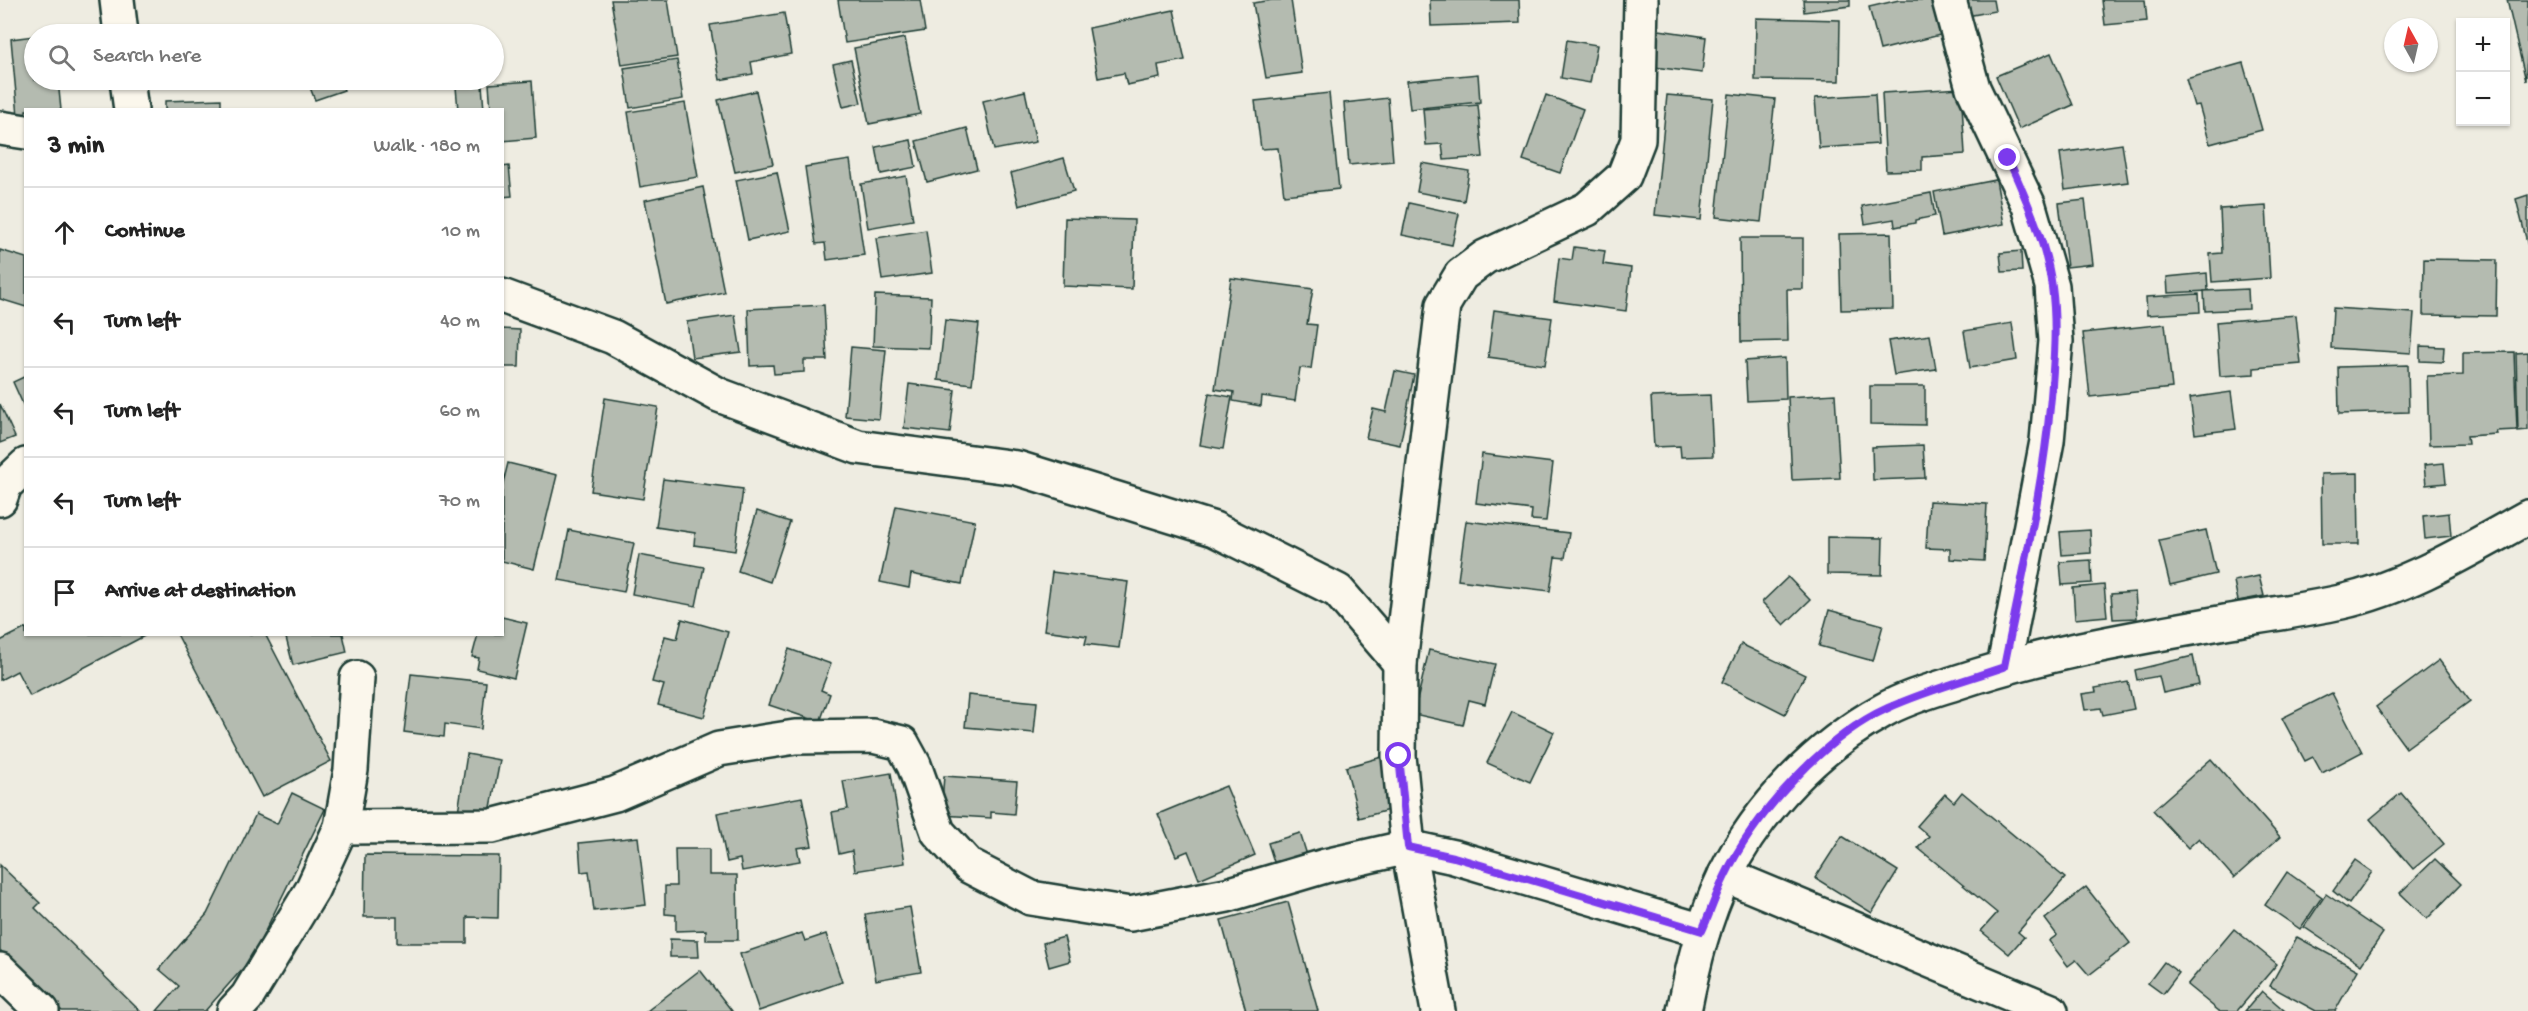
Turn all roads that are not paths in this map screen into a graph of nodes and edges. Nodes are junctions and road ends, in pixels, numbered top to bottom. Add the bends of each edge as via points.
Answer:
1 (117, 0) edge
2 (1641, 0) edge
3 (1949, 0) edge
4 (120, 24) edge
5 (128, 90) edge
6 (131, 108) edge
7 (0, 128) edge
8 (24, 132) edge
9 (504, 297) edge
10 (24, 467) edge
11 (0, 499) edge
12 (2528, 517) edge
13 (1400, 663) junction
14 (2004, 667) junction
15 (357, 678) dead end
16 (341, 826) junction
17 (1408, 847) junction
18 (1725, 875) junction
19 (1702, 931) junction
20 (0, 970) edge
21 (42, 1011) edge
22 (234, 1011) edge
23 (1438, 1011) edge
24 (1684, 1011) edge
25 (2051, 1011) edge

1 - 4 street
2 - 13 street via 1638,140 1624,176 1587,208 1485,257 1461,275 1443,305
3 - 14 street via 1972,88 2029,206 2052,286 2056,341 2047,441
5 - 6 street
7 - 8 street
9 - 13 street via 613,337 719,395 858,447 1017,468 1214,530 1338,591
10 - 11 street via 5,485
12 - 14 street via 2396,585 2342,602 2162,633
13 - 17 street via 1399,756
14 - 18 street via 1886,708 1841,736 1802,771 1755,825
15 - 16 street via 351,770
16 - 17 street via 492,826 615,794 719,748 795,737 873,736 902,743 938,832 969,866 1031,898 1130,914 1227,895 1324,866
16 - 22 street via 312,890
17 - 19 street via 1454,857
17 - 23 street
18 - 19 street
18 - 25 street
19 - 24 street
20 - 21 street

